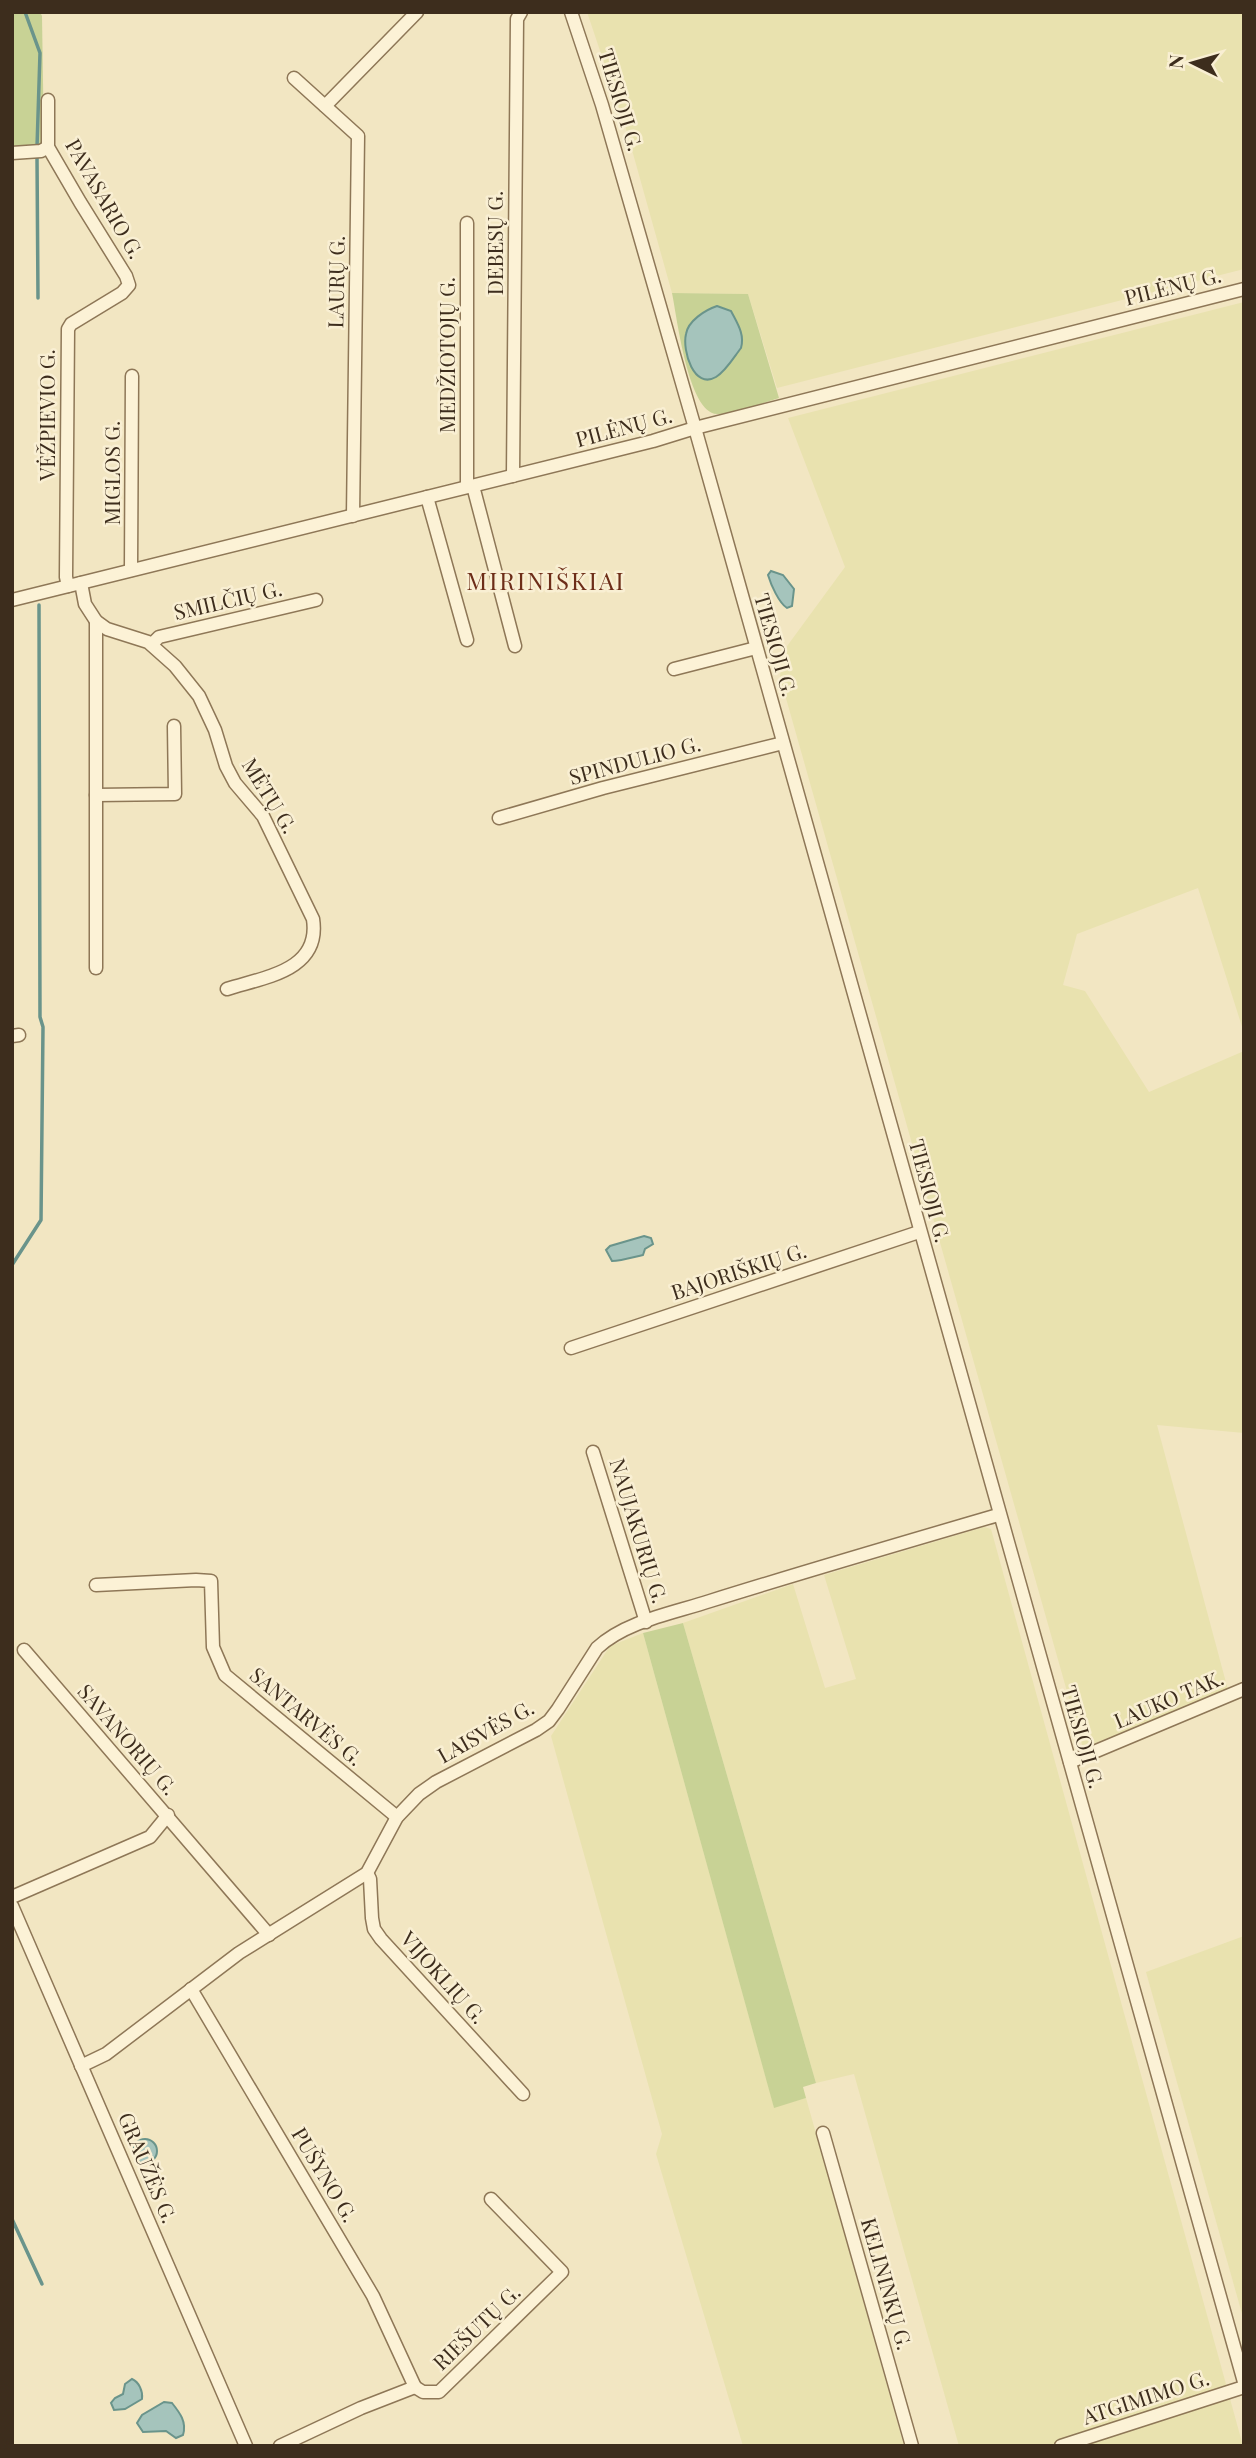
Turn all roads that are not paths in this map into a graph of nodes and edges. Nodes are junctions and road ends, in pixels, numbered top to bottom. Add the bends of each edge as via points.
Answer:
1 (417, 12) edge
2 (521, 12) edge
3 (571, 12) edge
4 (295, 78) dead end
5 (48, 100) dead end
6 (325, 106) junction
7 (48, 147) junction
8 (12, 153) edge
9 (467, 223) dead end
10 (127, 275) joint
11 (1244, 289) edge
12 (132, 376) dead end
13 (695, 428) junction
14 (513, 476) junction
15 (470, 487) junction
16 (427, 497) junction
17 (353, 516) junction
18 (131, 570) junction
19 (74, 585) junction
20 (12, 600) edge
21 (316, 600) dead end
22 (96, 621) junction
23 (467, 640) dead end
24 (152, 645) junction
25 (515, 646) dead end
26 (756, 648) junction
27 (674, 669) dead end
28 (174, 726) dead end
29 (783, 743) junction
30 (96, 795) junction
31 (499, 818) dead end
32 (96, 968) dead end
33 (227, 989) dead end
34 (919, 1232) junction
35 (571, 1348) dead end
36 (593, 1452) dead end
37 (998, 1515) junction
38 (96, 1586) dead end
39 (646, 1622) junction
40 (24, 1650) dead end
41 (1244, 1689) edge
42 (1070, 1762) junction
43 (168, 1815) junction
44 (397, 1817) junction
45 (367, 1873) junction
46 (12, 1897) edge
47 (12, 1906) edge
48 (269, 1935) junction
49 (191, 1989) junction
50 (81, 2066) junction
51 (523, 2094) dead end
52 (823, 2133) dead end
53 (491, 2199) dead end
54 (1244, 2382) edge
55 (415, 2387) junction
56 (1244, 2388) edge
57 (246, 2446) edge
58 (281, 2446) edge
59 (912, 2446) edge
60 (1061, 2446) edge

1 - 6 street
2 - 14 street, DEBESŲ G. via 517,19
3 - 13 street, TIESIOJI G.
4 - 6 street, LAURŲ G.
5 - 7 street, PAVASARIO G.
6 - 17 street, LAURŲ G. via 358,136
7 - 8 street
7 - 10 street, PAVASARIO G.
9 - 15 street, MEDŽIOTOJŲ G.
10 - 19 street, VĖŽPIEVIO G. via 129,285 122,293 68,329 66,577
11 - 13 street, PILĖNŲ G.
12 - 18 street, MIGLOS G.
13 - 14 street, PILĖNŲ G.
13 - 26 street, TIESIOJI G.
14 - 15 street, PILĖNŲ G.
15 - 16 street, PILĖNŲ G.
15 - 25 street, MEDŽIOTOJŲ G.
16 - 17 street, PILĖNŲ G.
16 - 23 street
17 - 18 street, PILĖNŲ G.
18 - 19 street, PILĖNŲ G.
19 - 20 street, PILĖNŲ G.
19 - 22 street
21 - 24 street, SMILČIŲ G. via 159,637
22 - 24 street, MĖTŲ G.
22 - 30 street
24 - 33 street, MĖTŲ G. via 199,696 226,766 263,816 313,919 313,944 301,961
26 - 27 street
26 - 29 street, TIESIOJI G.
28 - 30 street via 175,794
29 - 31 street, SPINDULIO G.
29 - 34 street, TIESIOJI G.
30 - 32 street
34 - 35 street, BAJORIŠKIŲ G.
34 - 37 street, TIESIOJI G.
36 - 39 street, NAUJAKURIŲ G.
37 - 39 street, LAISVĖS G.
37 - 42 street, TIESIOJI G.
38 - 44 street, SANTARVĖS G. via 211,1581 213,1647 225,1675
39 - 44 street, LAISVĖS G. via 619,1632 597,1648 549,1721 436,1782
40 - 43 street, SAVANORIŲ G.
41 - 42 street, LAUKO TAK.
42 - 54 street, TIESIOJI G.
43 - 46 street, SAVANORIŲ G. via 150,1837
43 - 48 street
44 - 45 street, LAISVĖS G.
45 - 48 street, LAISVĖS G.
45 - 51 street, VIJOKLIŲ G. via 374,1929 381,1940
47 - 50 street, GRAUŽĖS G.
48 - 49 street, LAISVĖS G.
49 - 50 street, LAISVĖS G. via 106,2054
49 - 55 street, PUŠYNO G. via 373,2296
50 - 57 street, GRAUŽĖS G.
52 - 59 street, KELININKŲ G.
53 - 55 street, RIEŠUTŲ G. via 562,2272 439,2392
55 - 58 street, RIEŠUTŲ G.
56 - 60 street, ATGIMIMO G.

